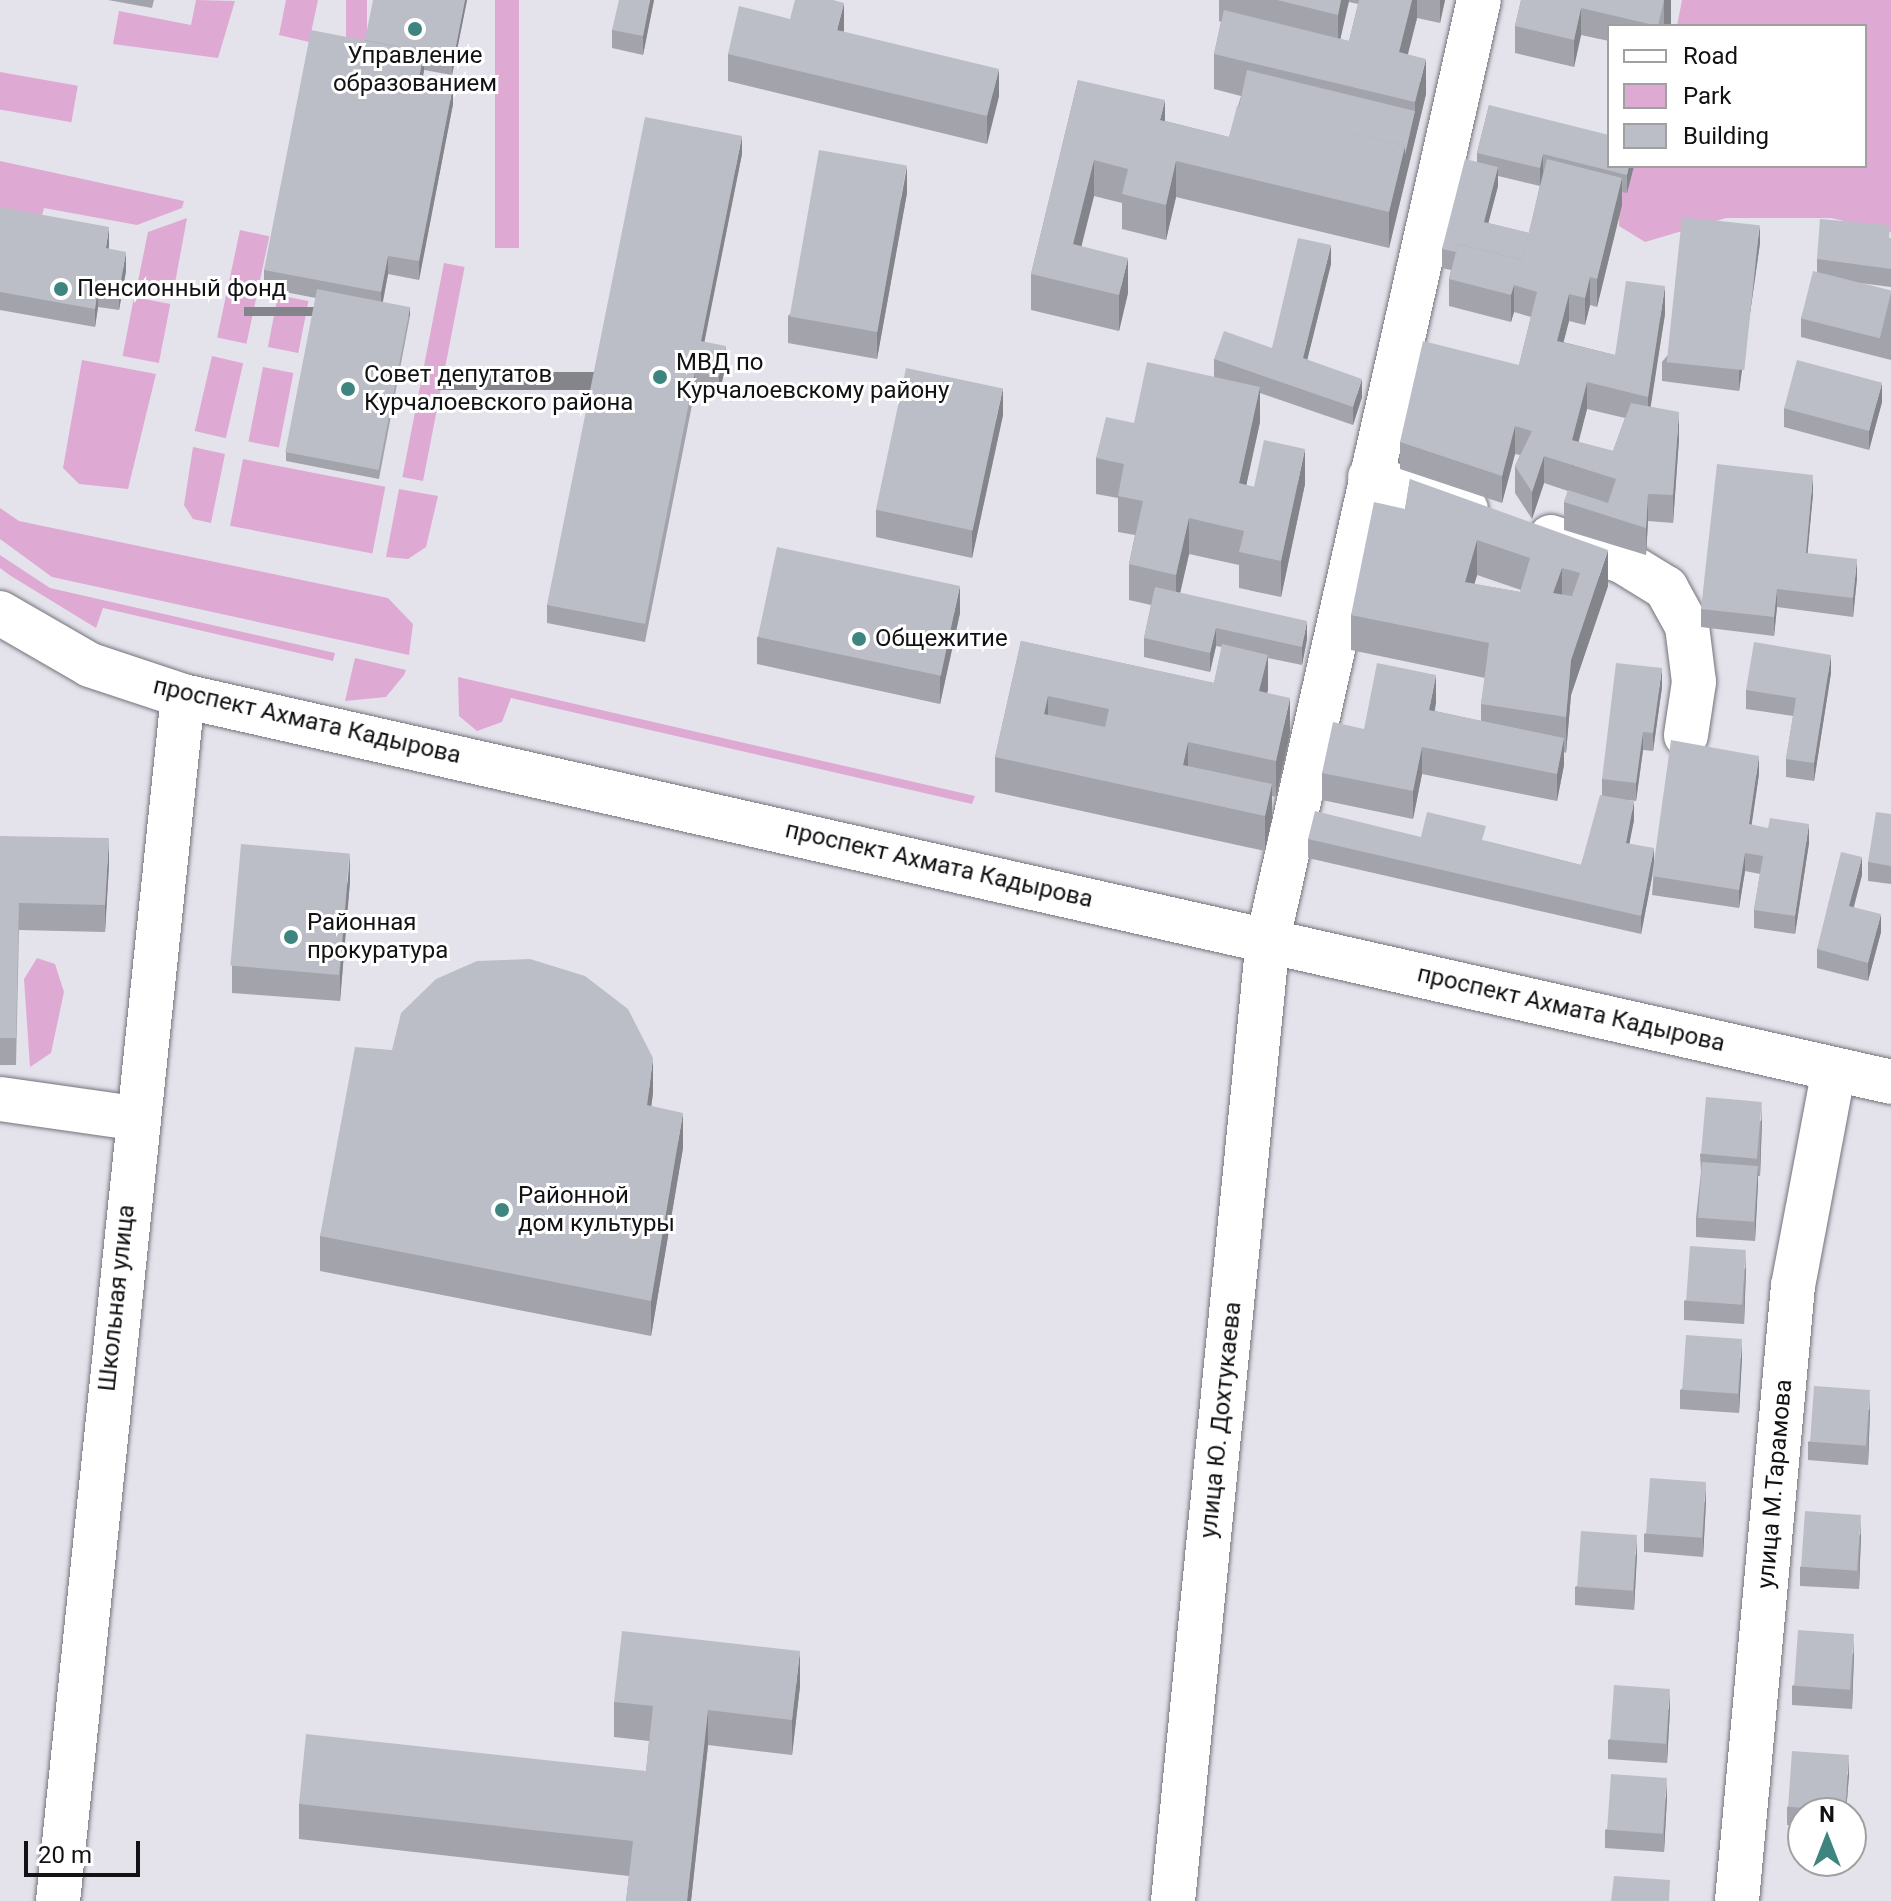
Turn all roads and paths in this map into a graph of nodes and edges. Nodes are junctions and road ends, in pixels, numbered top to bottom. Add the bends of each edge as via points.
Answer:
1 (1479, 0) edge
2 (1370, 477) junction
3 (0, 613) edge
4 (183, 696) junction
5 (1686, 735) dead end
6 (1268, 939) junction
7 (1834, 1070) junction
8 (1891, 1082) edge
9 (0, 1099) edge
10 (134, 1118) junction
11 (58, 1901) edge
12 (1173, 1901) edge
13 (1737, 1901) edge

1 - 2 street, улица Ю. Дохтукаева
2 - 5 street via 1622,561 1666,588 1687,626
2 - 6 street, улица Ю. Дохтукаева
3 - 4 street, проспект Ахмата Кадырова via 90,665
4 - 6 street, проспект Ахмата Кадырова
4 - 10 street, Школьная улица
6 - 7 street, проспект Ахмата Кадырова
6 - 12 street, улица Ю. Дохтукаева
7 - 8 street, проспект Ахмата Кадырова
7 - 13 street, улица М.Тарамова via 1793,1286
9 - 10 street
10 - 11 street, Школьная улица

